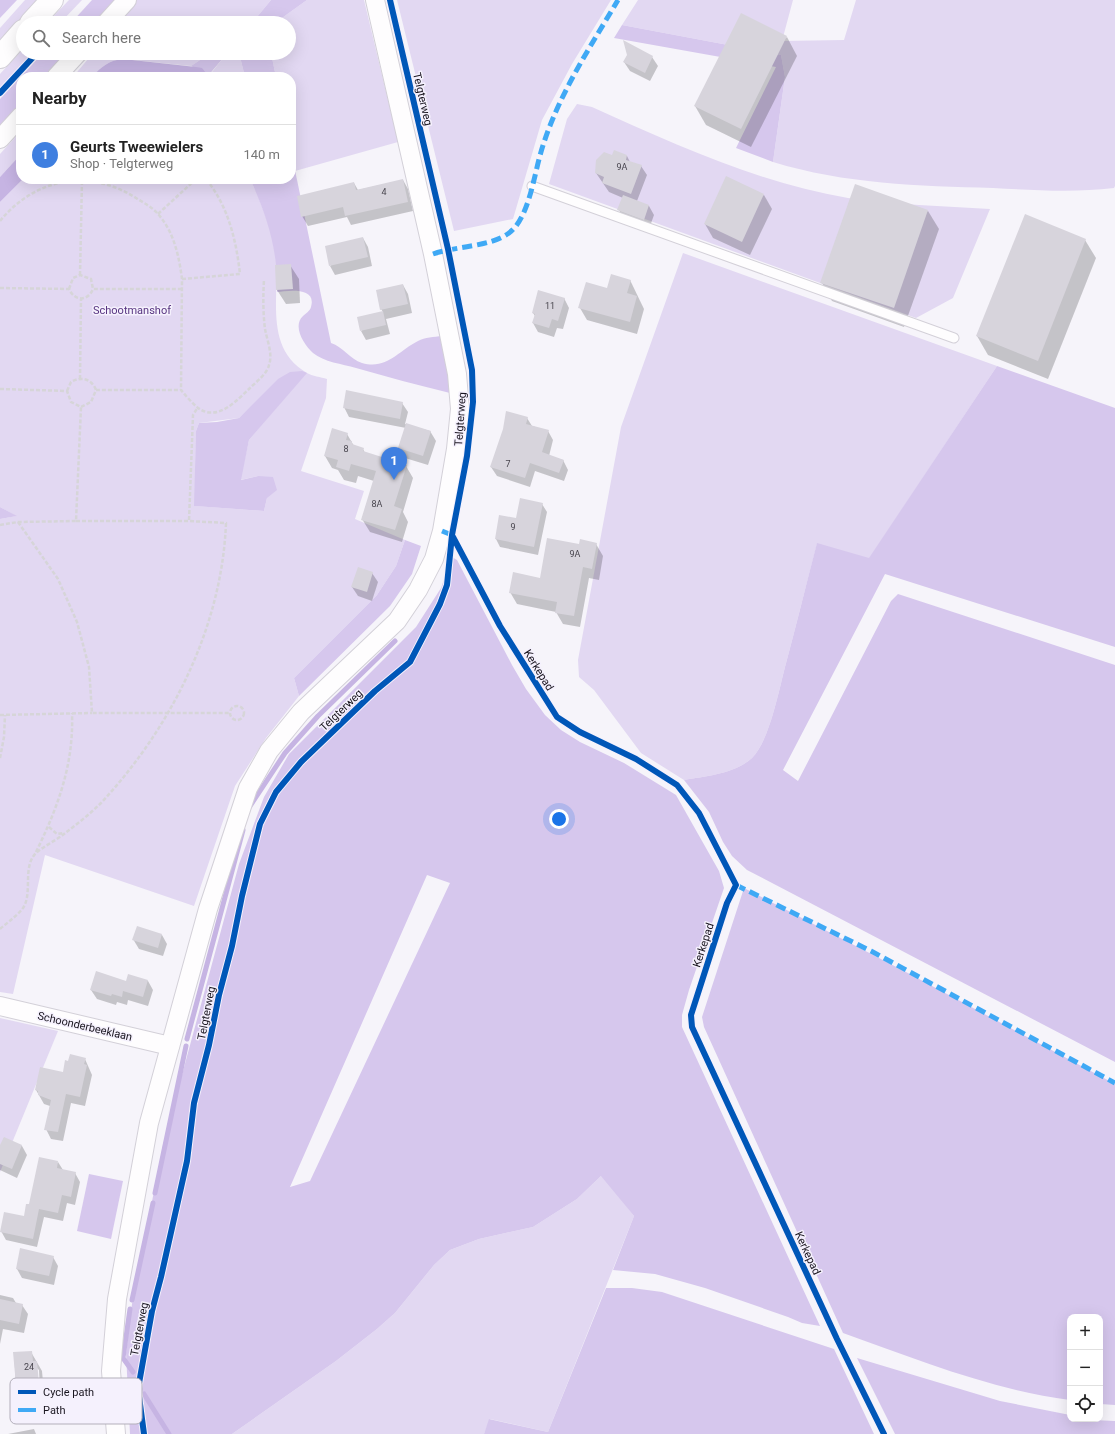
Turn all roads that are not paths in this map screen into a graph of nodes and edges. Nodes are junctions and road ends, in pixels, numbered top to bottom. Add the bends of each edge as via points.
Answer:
1 (52, 0) edge
2 (127, 0) edge
3 (375, 0) edge
4 (37, 16) edge
5 (112, 16) edge
6 (16, 40) edge
7 (0, 57) edge
8 (72, 60) edge
9 (61, 72) edge
10 (16, 121) edge
11 (0, 139) edge
12 (532, 186) dead end
13 (954, 338) dead end
14 (0, 1006) edge
15 (170, 1046) junction
16 (112, 1378) edge
17 (115, 1424) edge
18 (116, 1434) edge

1 - 4 main road
2 - 5 street
3 - 15 street, Telgterweg via 433,254 457,374 460,409 442,531 434,559 418,590 397,621 301,712 269,751 248,788 208,909
6 - 7 main road
8 - 9 street
10 - 11 street
12 - 13 lane
14 - 15 street, Schoonderbeeklaan
15 - 16 street, Telgterweg via 149,1123 117,1299
17 - 18 street, Telgterweg

